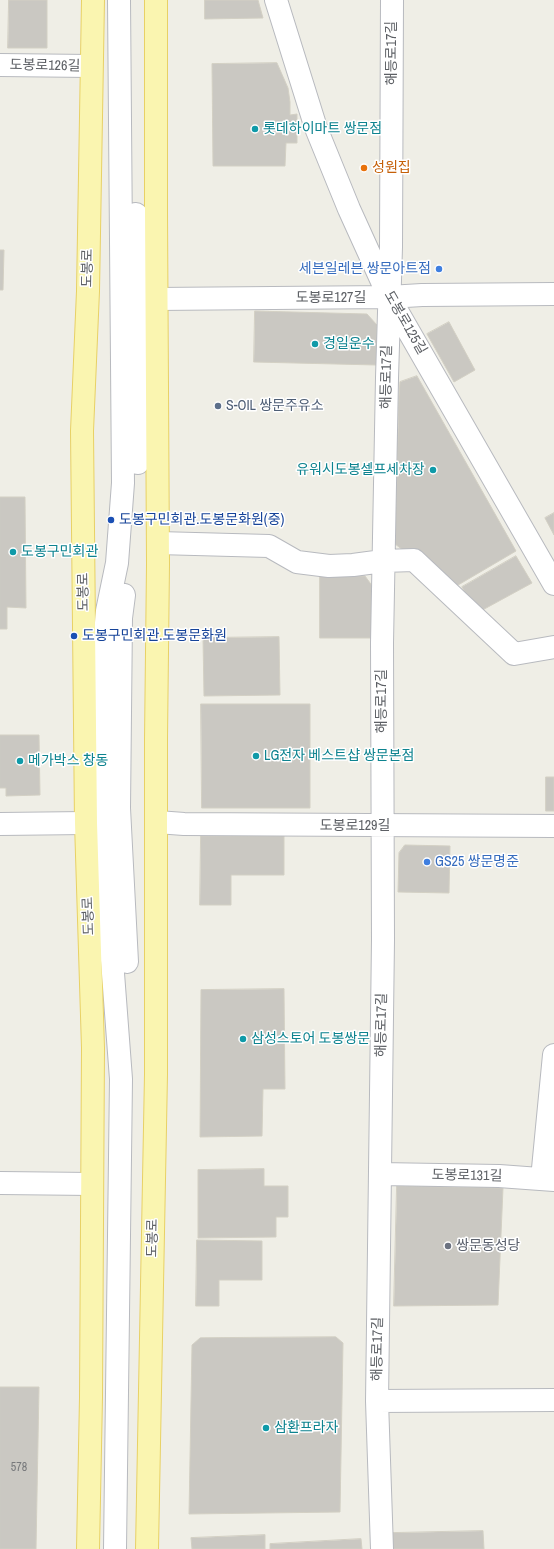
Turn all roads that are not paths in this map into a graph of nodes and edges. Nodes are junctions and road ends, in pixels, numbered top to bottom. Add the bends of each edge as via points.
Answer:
1 (93, 0) edge
2 (119, 0) edge
3 (128, 0) edge
4 (156, 0) edge
5 (276, 0) edge
6 (392, 0) edge
7 (0, 65) edge
8 (91, 66) junction
9 (554, 294) edge
10 (389, 297) junction
11 (156, 299) junction
12 (158, 543) junction
13 (383, 561) junction
14 (554, 584) edge
15 (554, 647) edge
16 (157, 822) junction
17 (86, 823) junction
18 (0, 824) edge
19 (383, 826) junction
20 (554, 826) edge
21 (554, 1055) edge
22 (380, 1174) junction
23 (548, 1180) edge
24 (0, 1183) edge
25 (92, 1184) junction
26 (554, 1400) edge
27 (377, 1401) junction
28 (88, 1549) edge
29 (115, 1549) edge
30 (126, 1549) edge
31 (146, 1549) edge
32 (382, 1549) edge

1 - 8 main road, 도봉로
2 - 29 street via 123,484 116,563 107,611 103,659 102,813 121,1079
3 - 30 street via 129,92 139,269 139,333 136,501 121,618 119,800 130,1004 132,1100
4 - 11 main road, 도봉로
5 - 10 street, 도봉로125길 via 316,128
6 - 10 street, 해등로17길
7 - 8 street, 도봉로126길
8 - 17 main road, 도봉로 via 88,291 82,431
9 - 10 street, 도봉로127길
10 - 11 street, 도봉로127길
10 - 13 street, 해등로17길
10 - 14 street, 도봉로125길
11 - 12 main road, 도봉로
12 - 13 street via 269,546 297,562 329,566
12 - 16 main road, 도봉로
13 - 15 street via 414,560 514,654
13 - 19 street, 해등로17길
16 - 19 street, 도봉로129길
16 - 31 main road, 도봉로 via 156,1082
17 - 18 street
17 - 25 main road, 도봉로 via 93,1048
19 - 20 street, 도봉로129길
19 - 22 street, 해등로17길
21 - 23 street
22 - 23 street, 도봉로131길 via 499,1176
22 - 27 street, 해등로17길
24 - 25 street
25 - 28 main road, 도봉로 via 92,1397
26 - 27 street, 해등로17길
27 - 32 street, 해등로17길

